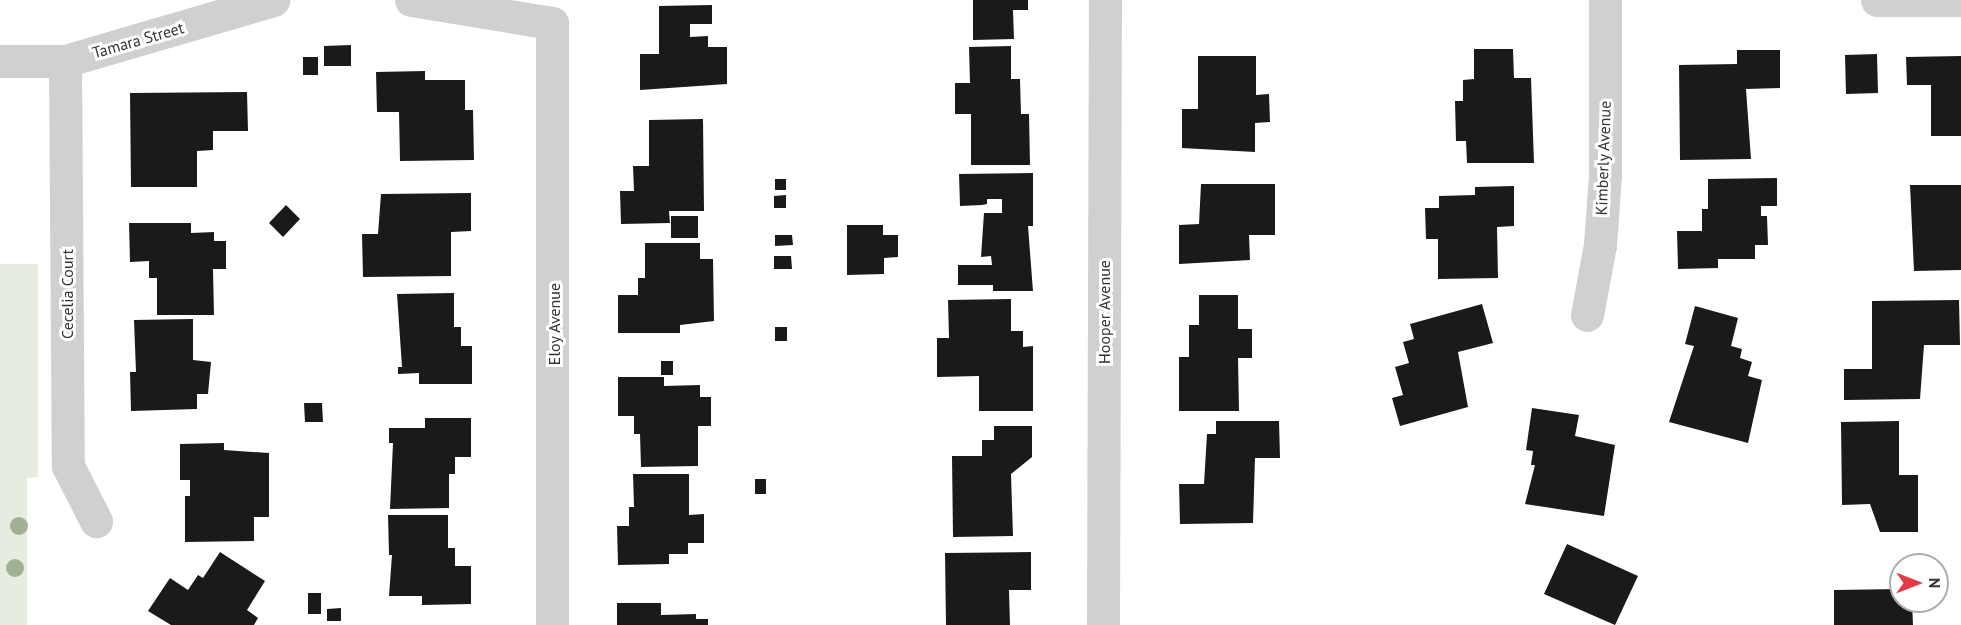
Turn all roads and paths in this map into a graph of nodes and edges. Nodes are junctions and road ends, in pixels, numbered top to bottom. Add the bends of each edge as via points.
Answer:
1 (273, 0) edge
2 (411, 0) edge
3 (1105, 0) edge
4 (1605, 0) edge
5 (1877, 0) edge
6 (1961, 0) edge
7 (0, 61) edge
8 (65, 61) junction
9 (1587, 315) dead end
10 (96, 521) dead end
11 (552, 625) edge
12 (1103, 625) edge

1 - 8 street, Tamara Street
2 - 11 street, Eloy Avenue via 552,23
3 - 12 street, Hooper Avenue
4 - 9 street, Kimberly Avenue via 1605,176 1600,245
5 - 6 street
7 - 8 street, Tamara Street
8 - 10 street, Cecelia Court via 68,466

